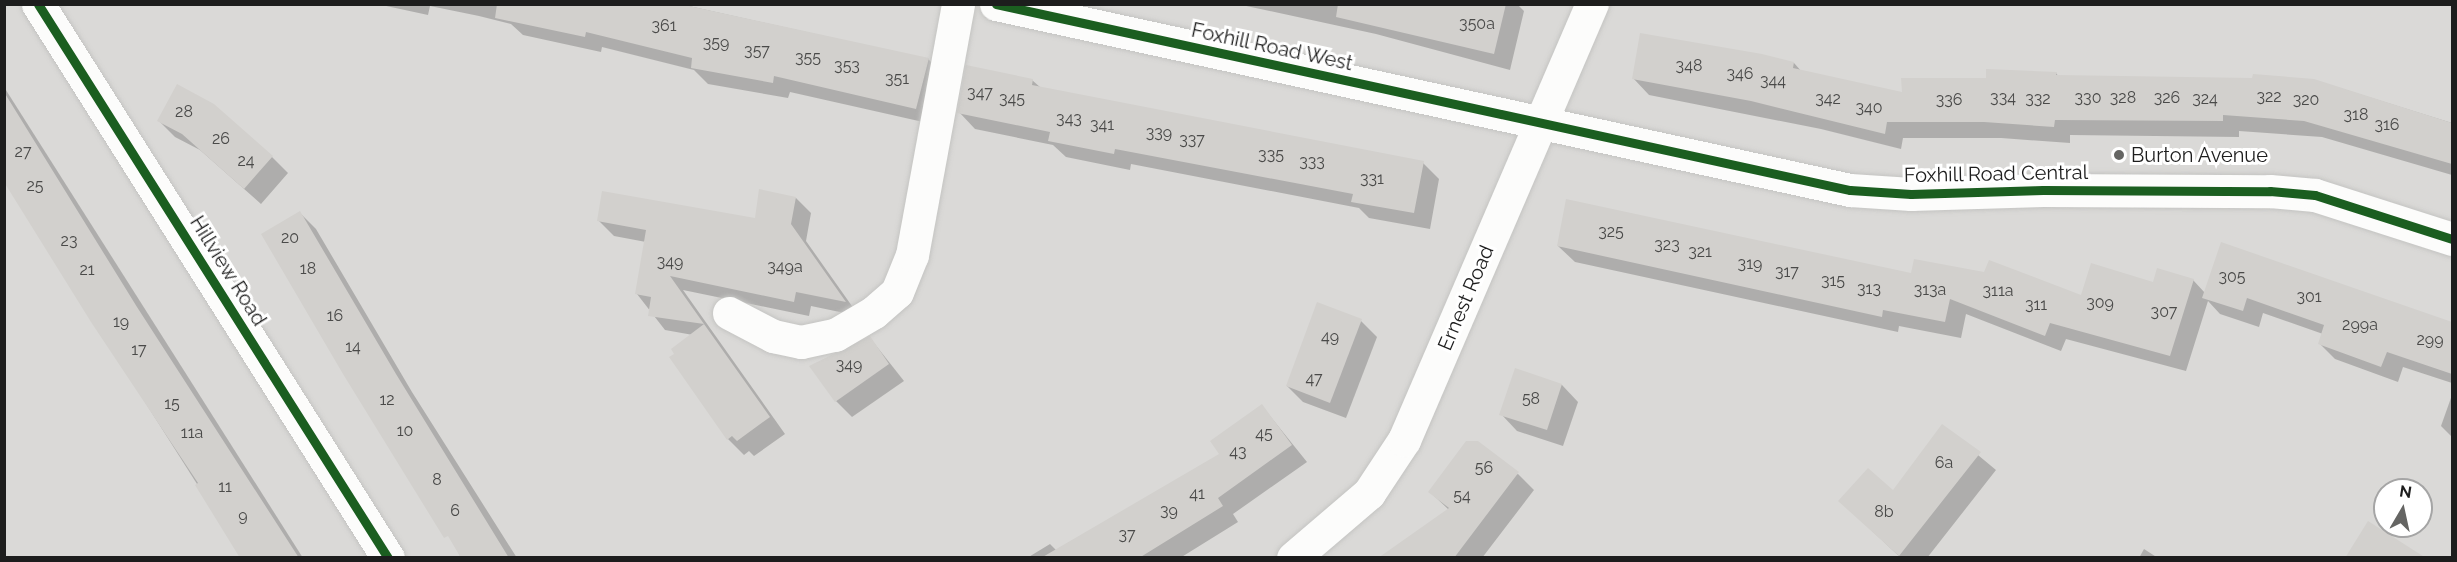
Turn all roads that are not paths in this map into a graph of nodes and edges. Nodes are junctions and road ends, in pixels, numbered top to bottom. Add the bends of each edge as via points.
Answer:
1 (38, 4) edge
2 (958, 4) edge
3 (996, 4) edge
4 (1592, 4) edge
5 (1540, 124) junction
6 (2452, 239) edge
7 (729, 313) dead end
8 (388, 558) edge
9 (1293, 558) edge

1 - 8 street, Hillview Road
2 - 7 street via 912,255 897,292 835,335 801,342 773,336
3 - 5 street, Foxhill Road West
4 - 5 street, Ernest Road
5 - 6 street, Foxhill Road Central via 1850,190 1911,194 2043,190 2281,192 2315,195
5 - 9 street, Ernest Road via 1404,440 1369,493

